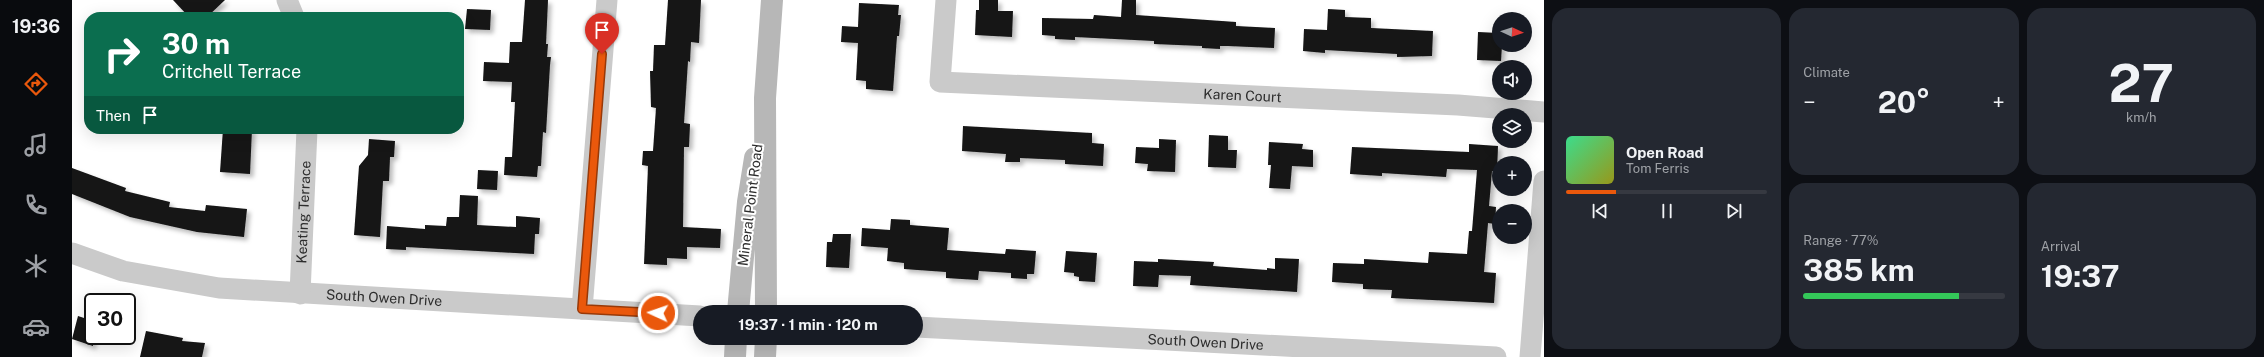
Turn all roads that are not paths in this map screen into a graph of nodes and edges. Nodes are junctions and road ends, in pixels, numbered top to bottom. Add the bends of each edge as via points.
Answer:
1 (287, 0) edge
2 (607, 0) edge
3 (772, 0) edge
4 (946, 0) edge
5 (292, 12) edge
6 (765, 98) junction
7 (1544, 112) edge
8 (307, 134) edge
9 (1544, 181) edge
10 (72, 253) edge
11 (300, 294) junction
12 (739, 305) edge
13 (766, 305) edge
14 (582, 309) junction
15 (693, 316) edge
16 (923, 327) edge
17 (736, 345) edge
18 (766, 345) edge
19 (735, 357) edge
20 (765, 357) edge
21 (1496, 357) edge
22 (1530, 357) edge

1 - 5 street
2 - 14 street
3 - 6 main road, Mineral Point Road
4 - 7 street, Karen Court via 940,82 1450,105
6 - 12 main road, Mineral Point Road via 748,202
6 - 13 main road, Mineral Point Road
8 - 11 street, Keating Terrace
9 - 22 street
10 - 11 street, South Owen Drive via 124,271 219,288
11 - 14 street, South Owen Drive
14 - 15 street, South Owen Drive
16 - 21 street, South Owen Drive
17 - 19 main road
18 - 20 main road

